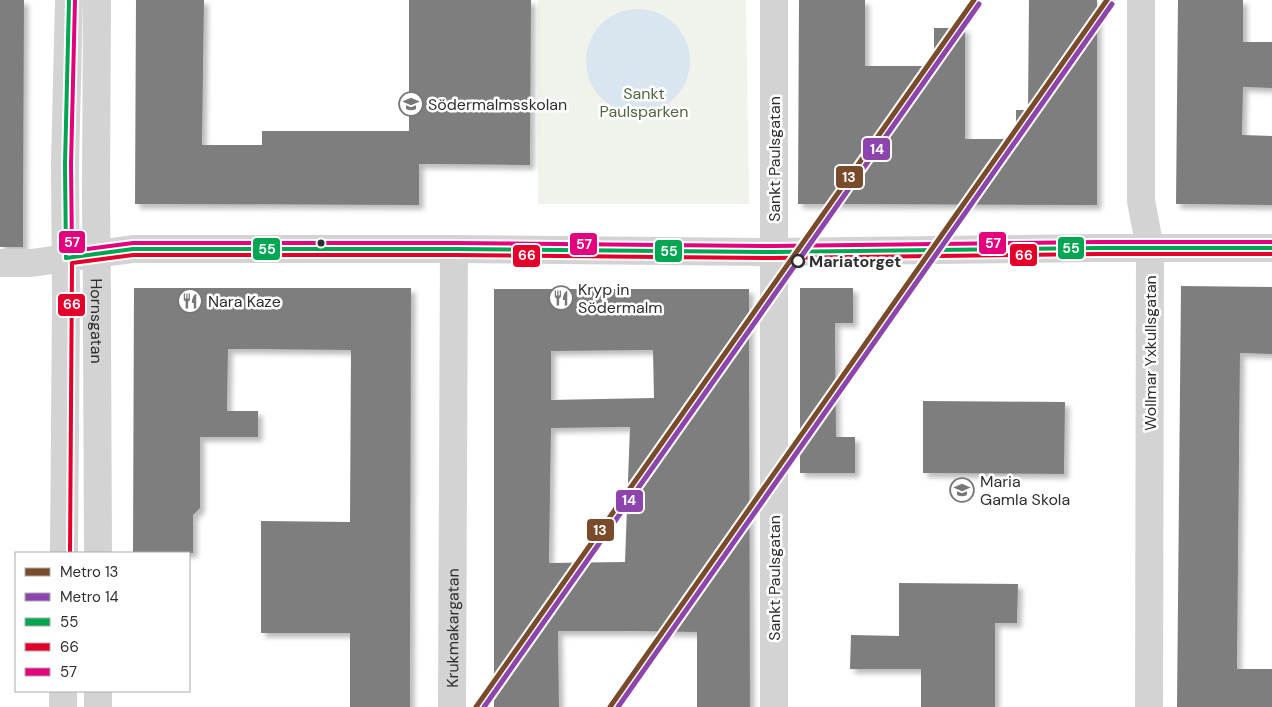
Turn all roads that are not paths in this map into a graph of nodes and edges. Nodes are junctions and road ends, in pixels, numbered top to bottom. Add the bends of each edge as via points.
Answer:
1 (69, 0) edge
2 (97, 0) edge
3 (774, 0) edge
4 (1141, 0) edge
5 (1150, 248) junction
6 (1272, 248) edge
7 (454, 250) junction
8 (773, 252) junction
9 (96, 254) junction
10 (66, 258) junction
11 (0, 263) edge
12 (64, 552) edge
13 (98, 552) edge
14 (63, 692) edge
15 (98, 692) edge
16 (62, 707) edge
17 (98, 707) edge
18 (452, 707) edge
19 (774, 707) edge
20 (1149, 707) edge

1 - 10 street, Hornsgatan
2 - 9 street, Hornsgatan
3 - 8 street, Sankt Paulsgatan
4 - 5 street, Wollmar Yxkullsgatan via 1141,201
5 - 6 street
5 - 8 street
5 - 20 street, Wollmar Yxkullsgatan
7 - 8 street
7 - 9 street via 133,249
7 - 18 street, Krukmakargatan
8 - 19 street, Sankt Paulsgatan
9 - 10 street
9 - 13 street, Hornsgatan
10 - 11 street
10 - 12 street, Hornsgatan
14 - 16 street
15 - 17 street

